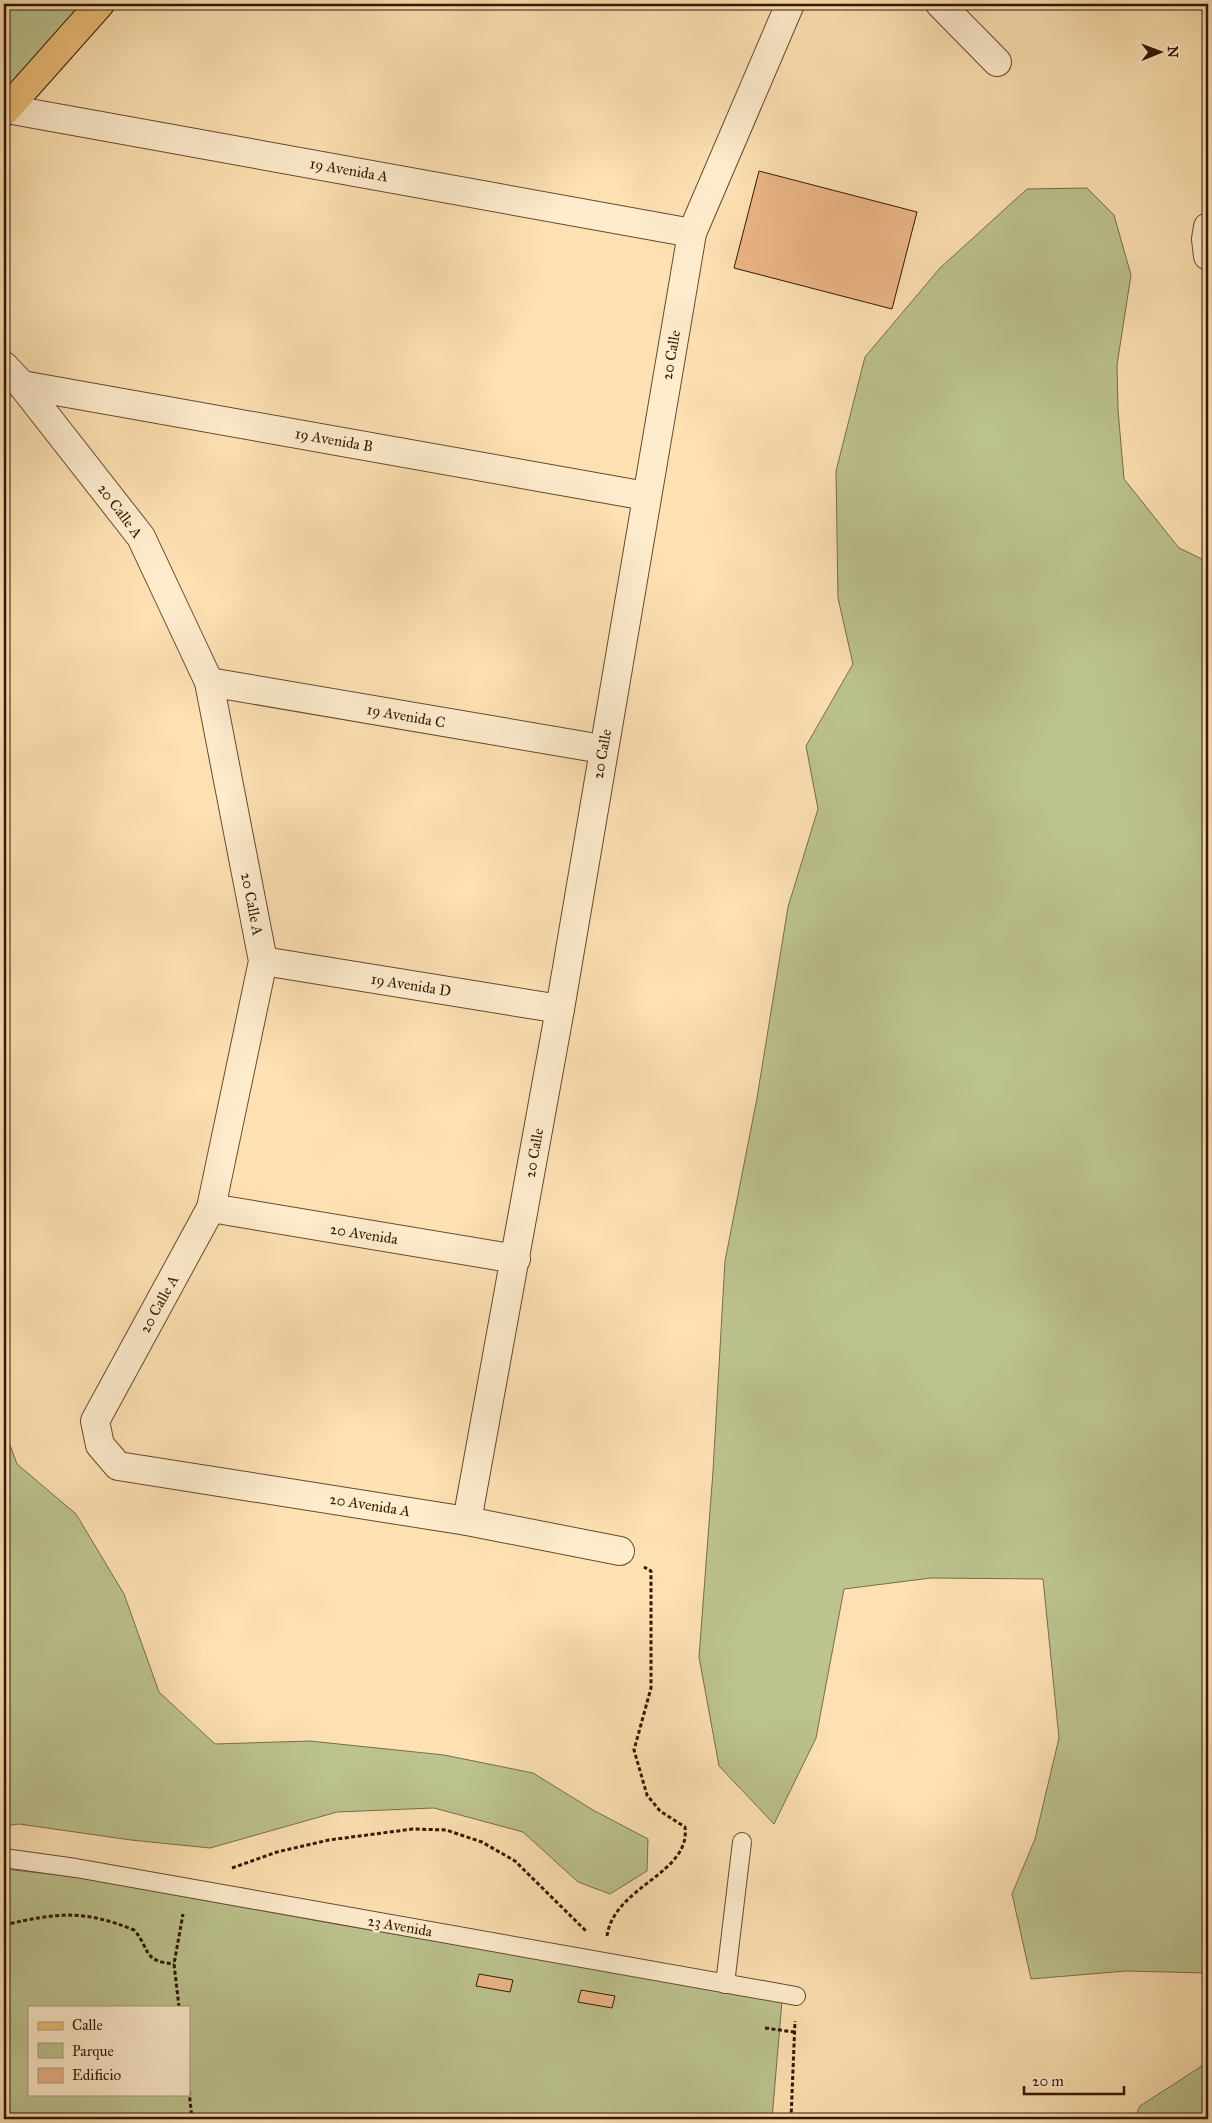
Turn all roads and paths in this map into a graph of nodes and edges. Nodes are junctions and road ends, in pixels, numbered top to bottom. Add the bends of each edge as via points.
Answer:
1 (100, 4) edge
2 (790, 4) edge
3 (940, 4) edge
4 (997, 62) dead end
5 (5, 110) edge
6 (1208, 226) edge
7 (692, 233) junction
8 (1208, 256) edge
9 (13, 375) edge
10 (646, 496) junction
11 (209, 682) junction
12 (602, 749) junction
13 (263, 961) junction
14 (560, 1009) junction
15 (211, 1208) junction
16 (516, 1259) junction
17 (118, 1466) joint
18 (468, 1521) junction
19 (620, 1551) joint
20 (742, 1842) dead end
21 (4, 1858) edge
22 (224, 1870) dead end
23 (188, 1888) junction
24 (4, 1925) edge
25 (592, 1936) dead end
26 (607, 1939) dead end
27 (174, 1964) junction
28 (724, 1984) junction
29 (796, 1996) joint
30 (179, 2006) edge
31 (765, 2028) dead end
32 (794, 2032) junction
33 (190, 2096) edge
34 (192, 2119) edge
35 (790, 2119) edge

1 - 5 main road
2 - 7 street, 20 Calle
3 - 4 street
5 - 7 street, 19 Avenida A
6 - 8 street
7 - 10 street, 20 Calle
9 - 10 street, 19 Avenida B
9 - 11 street, 20 Calle A via 141,537
10 - 12 street, 20 Calle
11 - 12 street, 19 Avenida C
11 - 13 street, 20 Calle A
12 - 14 street, 20 Calle
13 - 14 street, 19 Avenida D
13 - 15 street, 20 Calle A
14 - 16 street, 20 Calle
15 - 16 street, 20 Avenida
15 - 17 street, 20 Calle A via 95,1421 100,1445
16 - 18 street, 20 Calle
17 - 18 street, 20 Avenida A
18 - 19 street, 20 Avenida A
19 - 26 path via 650,1571 651,1688 634,1750 647,1795 660,1811 685,1827 686,1836 673,1862 629,1896 616,1912 609,1925
20 - 28 lane
21 - 23 lane, 23 Avenida
22 - 25 path via 277,1852 329,1840 413,1829 446,1830 482,1842 515,1861
23 - 27 path
23 - 28 lane, 23 Avenida
24 - 27 path via 46,1916 82,1915 134,1930 140,1936 146,1953 153,1959
27 - 30 path
28 - 29 lane, 23 Avenida
29 - 32 path
31 - 32 path
32 - 35 path
33 - 34 path

